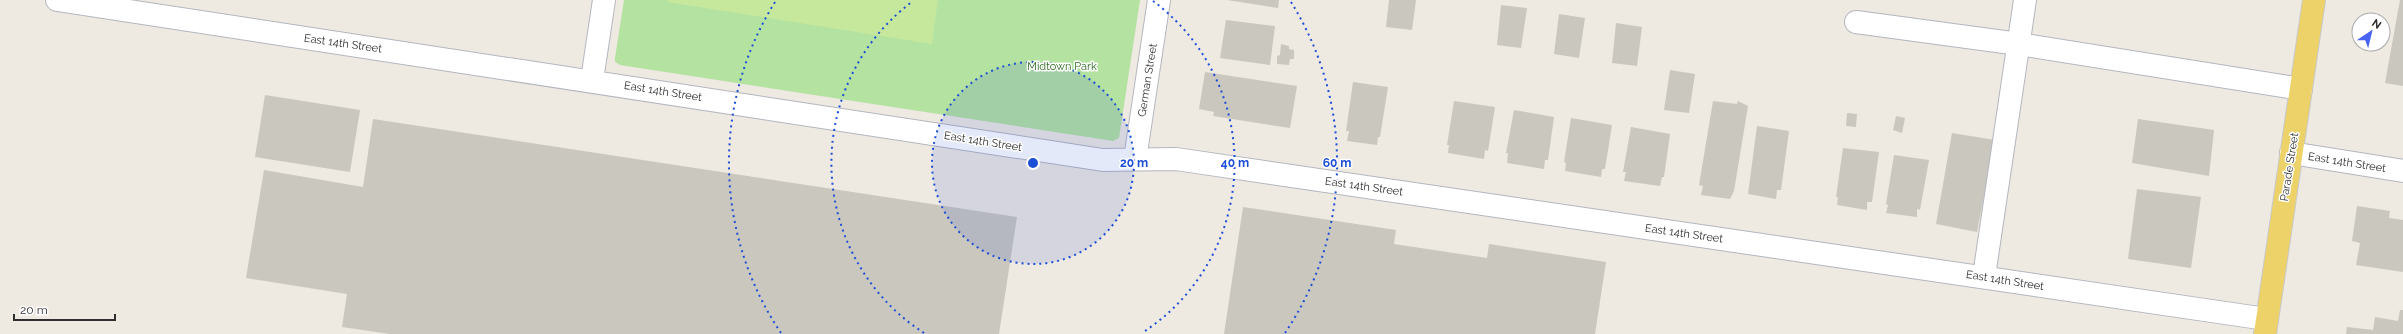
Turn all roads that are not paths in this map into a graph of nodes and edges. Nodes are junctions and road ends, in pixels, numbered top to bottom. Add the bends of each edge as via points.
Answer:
1 (57, 0) edge
2 (604, 0) edge
3 (1159, 0) edge
4 (2025, 0) edge
5 (2314, 0) edge
6 (1856, 22) dead end
7 (2019, 44) junction
8 (592, 80) junction
9 (2301, 89) junction
10 (2291, 154) junction
11 (1135, 159) junction
12 (2403, 171) edge
13 (1984, 276) junction
14 (2266, 327) edge

1 - 8 street, East 14th Street
2 - 8 street
3 - 11 street, German Street
4 - 7 street
5 - 9 main road, Parade Street
6 - 7 street
7 - 9 street
7 - 13 street
8 - 11 street, East 14th Street via 1103,160
9 - 10 main road, Parade Street
10 - 12 street, East 14th Street
10 - 14 main road, Parade Street
11 - 13 street, East 14th Street via 1176,159
13 - 14 street, East 14th Street

